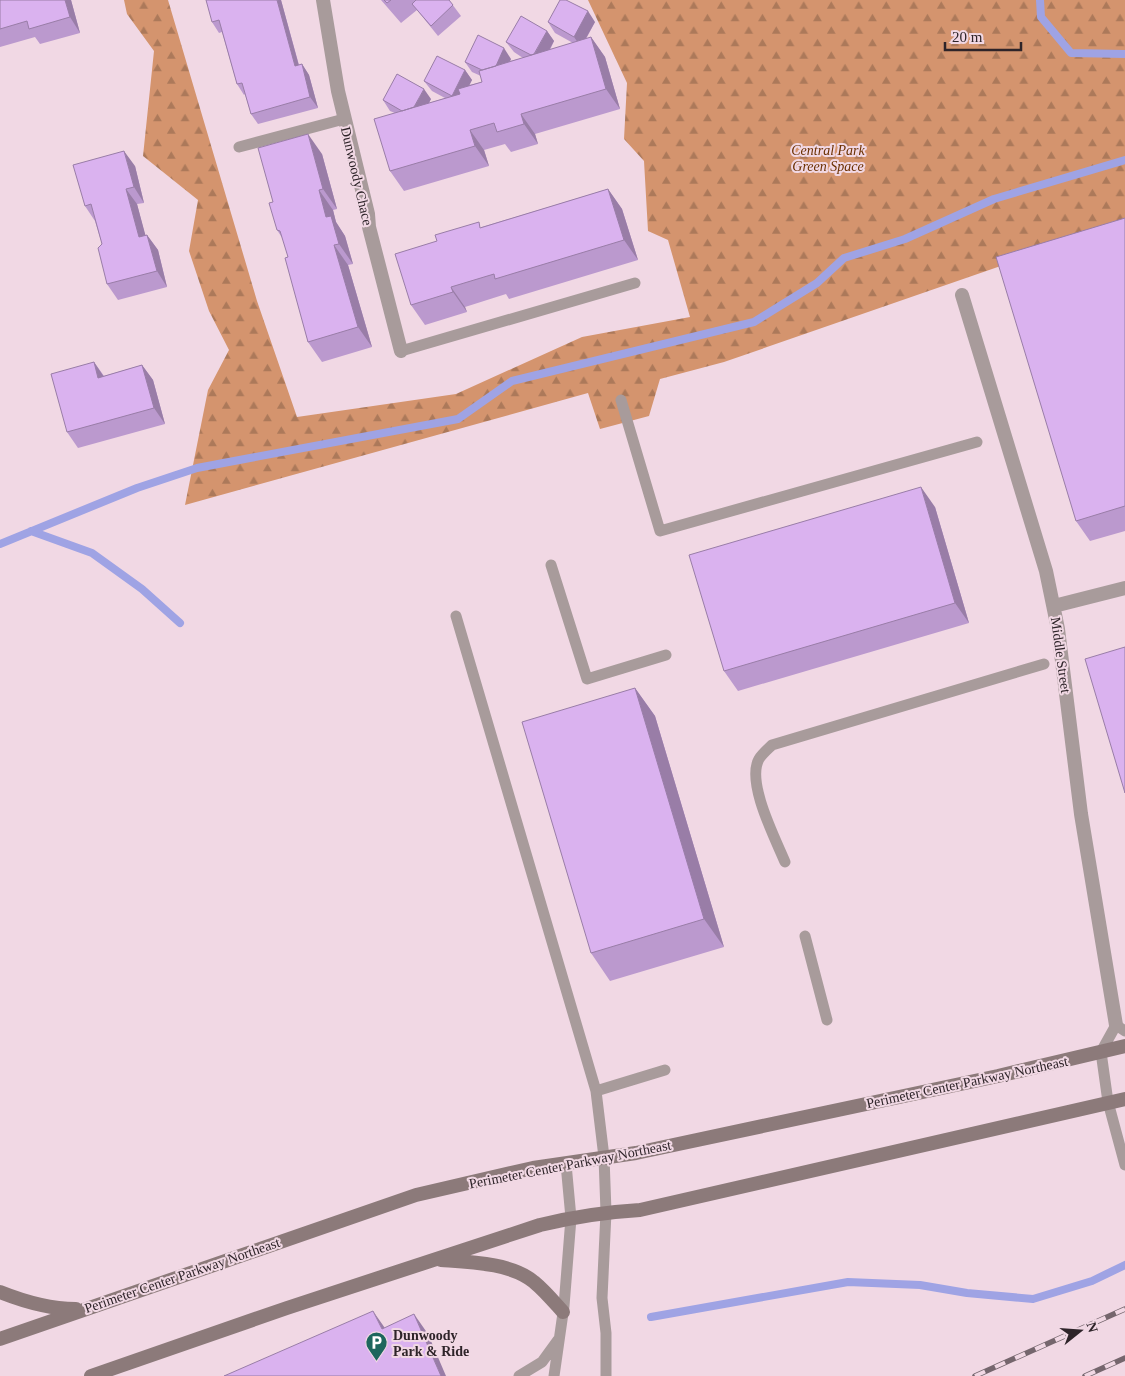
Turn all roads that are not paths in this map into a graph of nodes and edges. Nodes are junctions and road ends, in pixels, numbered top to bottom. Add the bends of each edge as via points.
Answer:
1 (323, 0) edge
2 (344, 119) junction
3 (239, 147) dead end
4 (635, 284) dead end
5 (962, 294) dead end
6 (401, 351) joint
7 (621, 400) dead end
8 (977, 442) dead end
9 (551, 565) dead end
10 (1125, 588) edge
11 (1054, 606) junction
12 (456, 616) dead end
13 (666, 654) dead end
14 (1044, 664) dead end
15 (785, 862) dead end
16 (805, 936) dead end
17 (827, 1020) dead end
18 (1121, 1028) edge
19 (1125, 1046) edge
20 (1101, 1052) junction
21 (665, 1070) dead end
22 (596, 1091) junction
23 (1125, 1099) edge
24 (1108, 1102) junction
25 (604, 1157) junction
26 (566, 1164) junction
27 (1125, 1165) edge
28 (606, 1212) junction
29 (571, 1218) junction
30 (436, 1259) junction
31 (0, 1292) edge
32 (84, 1309) junction
33 (563, 1312) junction
34 (0, 1339) edge
35 (559, 1339) junction
36 (91, 1376) edge
37 (519, 1376) edge
38 (554, 1376) edge
39 (606, 1376) edge

1 - 2 street, Dunwoody Chace
2 - 3 lane
2 - 6 street, Dunwoody Chace
4 - 6 lane
5 - 11 street, Middle Street
7 - 8 lane via 660,531
9 - 13 lane via 587,679
10 - 11 street
11 - 18 street, Middle Street via 1080,814
12 - 22 lane
14 - 15 lane via 772,744 759,759 755,776 764,812
16 - 17 lane
18 - 20 lane
19 - 20 main road, Perimeter Center Parkway Northeast
20 - 24 lane
20 - 25 main road, Perimeter Center Parkway Northeast via 646,1151
21 - 22 lane
22 - 25 lane
23 - 24 main road
24 - 27 lane
24 - 28 main road via 640,1210
25 - 26 main road, Perimeter Center Parkway Northeast
25 - 28 lane
26 - 29 lane
26 - 32 main road, Perimeter Center Parkway Northeast via 533,1168 416,1195
28 - 29 main road
28 - 39 lane via 602,1298
29 - 30 main road
29 - 33 lane
30 - 33 main road via 491,1264 522,1274
30 - 36 main road
31 - 32 main road via 46,1307
32 - 34 main road, Perimeter Center Parkway Northeast
33 - 35 lane
35 - 37 lane via 542,1362
35 - 38 lane

